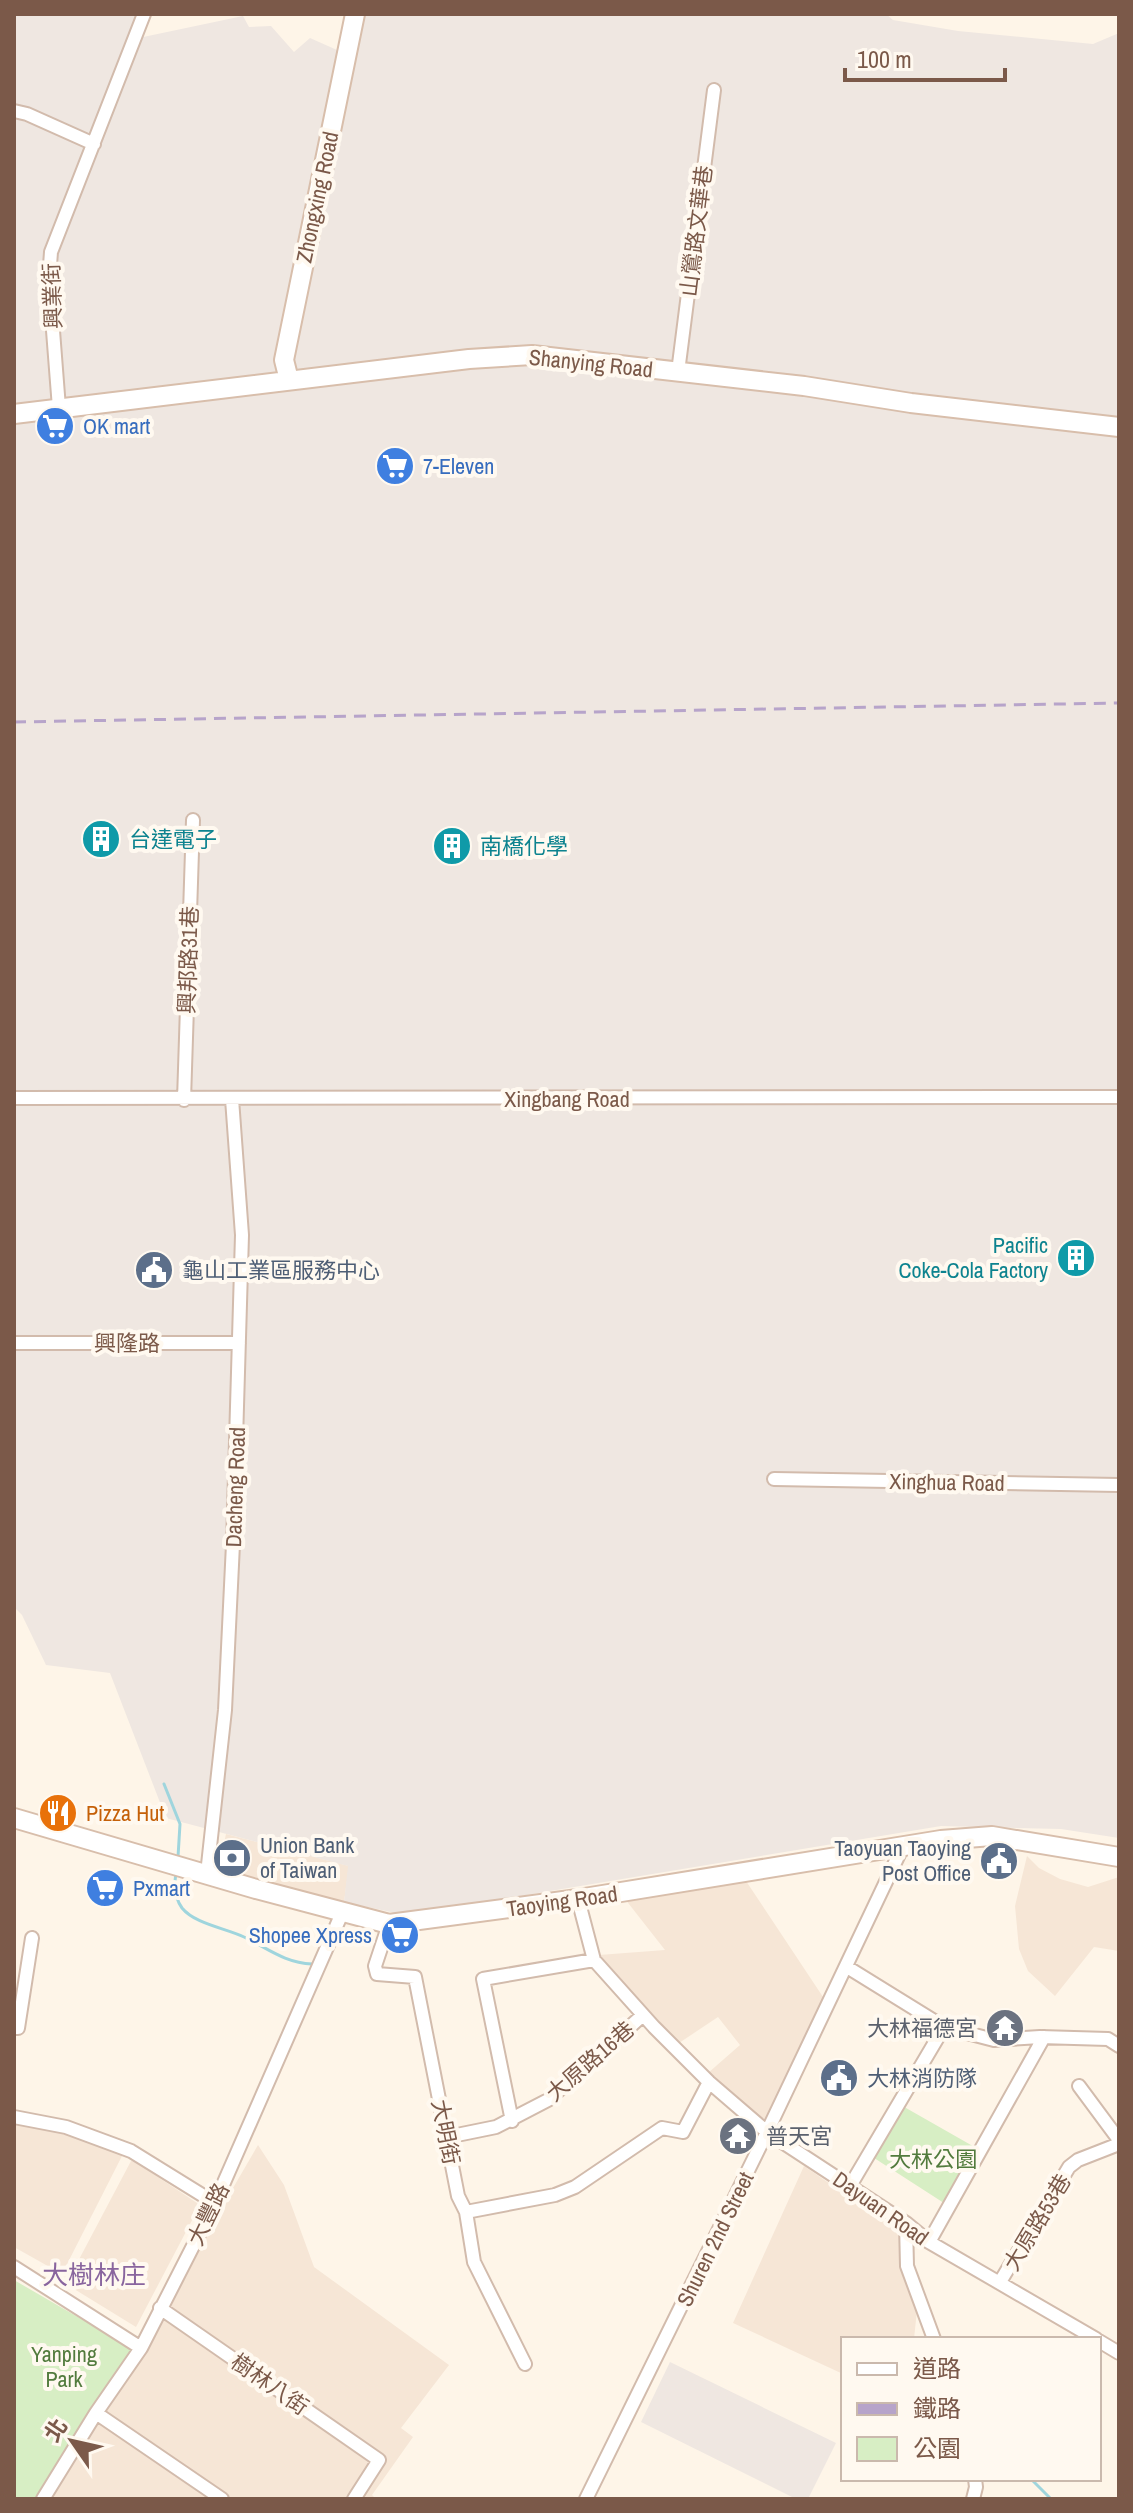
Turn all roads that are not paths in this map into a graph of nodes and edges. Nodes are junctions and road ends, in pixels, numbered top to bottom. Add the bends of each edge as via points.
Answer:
1 (144, 14) edge
2 (355, 14) edge
3 (714, 90) dead end
4 (14, 111) edge
5 (94, 144) junction
6 (678, 372) junction
7 (289, 380) junction
8 (59, 408) junction
9 (14, 414) edge
10 (1119, 427) edge
11 (193, 820) dead end
12 (1119, 1097) edge
13 (14, 1098) edge
14 (232, 1099) junction
15 (184, 1100) junction
16 (14, 1343) edge
17 (239, 1343) junction
18 (774, 1479) dead end
19 (1119, 1485) edge
20 (14, 1818) edge
21 (902, 1848) junction
22 (1119, 1857) edge
23 (207, 1874) junction
24 (578, 1899) junction
25 (342, 1913) junction
26 (389, 1924) junction
27 (32, 1938) dead end
28 (594, 1960) junction
29 (847, 1967) junction
30 (643, 2015) junction
31 (944, 2027) junction
32 (14, 2028) edge
33 (1044, 2037) junction
34 (1119, 2046) edge
35 (709, 2082) junction
36 (1079, 2086) dead end
37 (14, 2117) edge
38 (512, 2121) junction
39 (767, 2132) junction
40 (447, 2137) junction
41 (1119, 2142) edge
42 (850, 2186) junction
43 (215, 2203) junction
44 (466, 2212) junction
45 (906, 2223) junction
46 (929, 2242) junction
47 (14, 2267) edge
48 (1000, 2282) junction
49 (160, 2308) junction
50 (933, 2337) edge
51 (1092, 2337) edge
52 (1101, 2342) edge
53 (141, 2348) junction
54 (1119, 2353) edge
55 (525, 2364) dead end
56 (96, 2413) junction
57 (43, 2499) edge
58 (222, 2499) edge
59 (354, 2499) edge
60 (586, 2499) edge

1 - 5 street, 興業街
2 - 7 street, Zhongxing Road via 284,360
3 - 6 street, 山鶯路文華巷
4 - 5 street
5 - 8 street, 興業街 via 51,252
6 - 7 street, Shanying Road via 532,355
6 - 10 street, Shanying Road
7 - 8 street, Shanying Road
8 - 9 street, Shanying Road
11 - 15 street, 興邦路31巷
12 - 14 street, Xingbang Road
13 - 15 street, Xingbang Road
14 - 15 street, Xingbang Road
14 - 17 street, Dacheng Road via 242,1235
16 - 17 street, 興隆路
17 - 23 street, Dacheng Road via 225,1710
18 - 19 street, Xinghua Road
20 - 23 street, Taoying Road
21 - 22 street, Taoying Road via 992,1836
21 - 24 street, Taoying Road
21 - 29 street, Shuren 2nd Street
23 - 25 street, Taoying Road
24 - 26 street, Taoying Road
24 - 28 street, Dayuan Road
25 - 26 street, Taoying Road
25 - 43 street, 大豐路
26 - 40 street, 大明街 via 377,1974 415,1977
27 - 32 street
28 - 30 street, Dayuan Road
28 - 38 street via 483,1979
29 - 31 street
29 - 39 street, Shuren 2nd Street
30 - 35 street, Dayuan Road
30 - 38 street, 大原路16巷 via 548,2100
31 - 33 street via 994,2040
31 - 42 street
33 - 34 street via 1108,2039
33 - 46 street
35 - 39 street, Dayuan Road
35 - 44 street via 683,2132 662,2128 555,2195
36 - 41 street, 大原路53巷
37 - 43 street via 66,2127 131,2151
38 - 40 street, 大原路16巷
39 - 42 street, Dayuan Road
39 - 60 street, Shuren 2nd Street
40 - 44 street, 大明街
41 - 48 street, 大原路53巷 via 1069,2167
42 - 45 street, Dayuan Road
43 - 49 street, 大豐路
44 - 55 street, 大明街 via 474,2262
45 - 46 street, Dayuan Road
45 - 50 street via 907,2266
46 - 48 street, Dayuan Road
47 - 53 street
48 - 51 street, Dayuan Road
49 - 53 street, 大豐路
49 - 59 street, 樹林八街 via 379,2460
52 - 54 street, Dayuan Road
53 - 56 street, 大豐路
56 - 57 street, 大豐路
56 - 58 street

